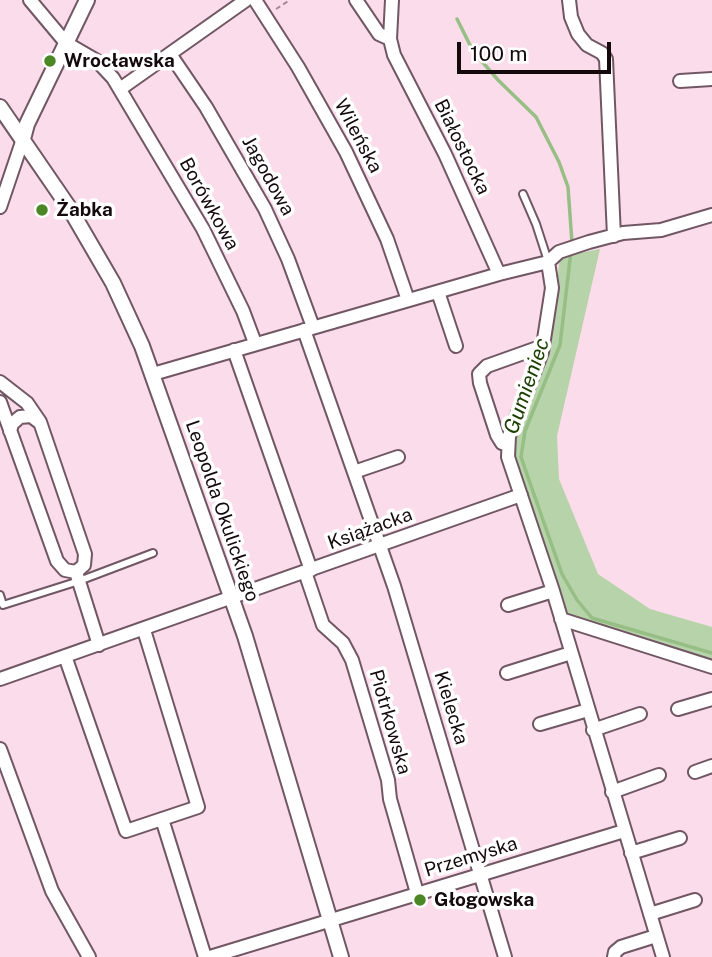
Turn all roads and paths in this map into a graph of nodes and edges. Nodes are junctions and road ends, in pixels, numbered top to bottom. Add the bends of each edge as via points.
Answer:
1 (30, 0) edge
2 (87, 0) edge
3 (246, 0) edge
4 (255, 0) edge
5 (290, 0) edge
6 (356, 0) edge
7 (392, 0) edge
8 (569, 0) edge
9 (265, 16) junction
10 (390, 38) junction
11 (66, 43) junction
12 (170, 54) junction
13 (712, 79) edge
14 (680, 81) dead end
15 (120, 89) junction
16 (0, 107) edge
17 (23, 139) junction
18 (6, 172) edge
19 (523, 194) dead end
20 (0, 207) edge
21 (712, 215) edge
22 (614, 236) junction
23 (548, 262) junction
24 (499, 274) junction
25 (438, 292) junction
26 (408, 300) junction
27 (308, 328) junction
28 (255, 344) junction
29 (456, 346) dead end
30 (543, 346) junction
31 (234, 350) junction
32 (153, 374) junction
33 (0, 382) edge
34 (0, 402) edge
35 (40, 422) junction
36 (10, 431) junction
37 (507, 445) junction
38 (398, 457) dead end
39 (354, 472) junction
40 (521, 495) junction
41 (380, 545) junction
42 (153, 553) dead end
43 (308, 571) junction
44 (78, 577) junction
45 (553, 591) junction
46 (0, 595) edge
47 (232, 598) junction
48 (508, 605) dead end
49 (561, 619) junction
50 (144, 629) junction
51 (99, 645) junction
52 (571, 653) junction
53 (65, 656) junction
54 (712, 669) edge
55 (507, 673) dead end
56 (0, 678) edge
57 (712, 699) edge
58 (678, 709) dead end
59 (587, 710) junction
60 (640, 714) dead end
61 (540, 724) dead end
62 (593, 730) junction
63 (0, 749) edge
64 (712, 766) edge
65 (695, 772) dead end
66 (659, 775) dead end
67 (612, 792) junction
68 (162, 819) junction
69 (624, 831) junction
70 (680, 838) dead end
71 (631, 853) junction
72 (480, 874) junction
73 (417, 893) junction
74 (695, 900) dead end
75 (650, 914) junction
76 (330, 920) junction
77 (656, 936) junction
78 (89, 957) edge
79 (205, 957) edge
80 (210, 957) edge
81 (341, 957) edge
82 (505, 957) edge
83 (614, 957) edge
84 (663, 957) edge

1 - 11 street, Borówkowa
2 - 11 street
3 - 12 street
4 - 9 street, Wileńska
5 - 9 path
6 - 10 street, Białostocka via 379,34
7 - 10 street, Białostocka
8 - 22 street via 578,34 606,59
9 - 26 street, Wileńska via 358,177 393,252
10 - 24 street, Białostocka
11 - 15 street, Borówkowa via 103,66
11 - 17 street
12 - 15 street
12 - 27 street, Jagodowa via 265,209 288,259
13 - 14 street
15 - 28 street, Borówkowa via 203,229
16 - 17 street, Leopolda Okulickiego
17 - 18 street
17 - 32 street, Leopolda Okulickiego via 102,263
18 - 20 street
19 - 23 lane
21 - 22 street
22 - 23 street via 571,248
23 - 24 street
23 - 30 street via 552,288
24 - 25 street
25 - 26 street
25 - 29 street
26 - 27 street
27 - 28 street
27 - 39 street, Kielecka
28 - 31 street
30 - 37 street
30 - 37 street via 487,366 479,374 497,435
31 - 32 street
31 - 43 street, Piotrkowska
32 - 47 street, Leopolda Okulickiego
33 - 35 street via 27,403
34 - 36 street
35 - 36 street via 31,416 20,417
35 - 44 street via 85,554
36 - 44 street via 57,561
37 - 40 street
38 - 39 street
39 - 41 street, Kielecka
40 - 41 street, Książacka
40 - 45 street
41 - 43 street, Książacka
41 - 72 street, Kielecka
42 - 44 lane
43 - 47 street, Książacka
43 - 73 street, Piotrkowska via 323,625 343,643 352,660
44 - 46 lane via 3,605
44 - 51 street
45 - 48 street
45 - 49 street
47 - 50 street, Książacka
47 - 76 street, Leopolda Okulickiego
49 - 52 street
49 - 54 street
50 - 51 street, Książacka
50 - 68 street via 198,807
51 - 53 street, Książacka
52 - 55 street
52 - 59 street
53 - 56 street, Książacka
53 - 68 street via 126,831
57 - 58 street
59 - 61 street
59 - 62 street
60 - 62 street
62 - 67 street
63 - 78 street via 52,891
64 - 65 street
66 - 67 street
67 - 69 street
68 - 79 street
69 - 71 street
69 - 72 street, Przemyska
70 - 71 street
71 - 75 street
72 - 73 street, Przemyska
72 - 82 street, Kielecka
73 - 76 street, Przemyska
74 - 75 street
75 - 77 street
76 - 80 street
76 - 81 street, Leopolda Okulickiego
77 - 83 street via 621,947
77 - 84 street

